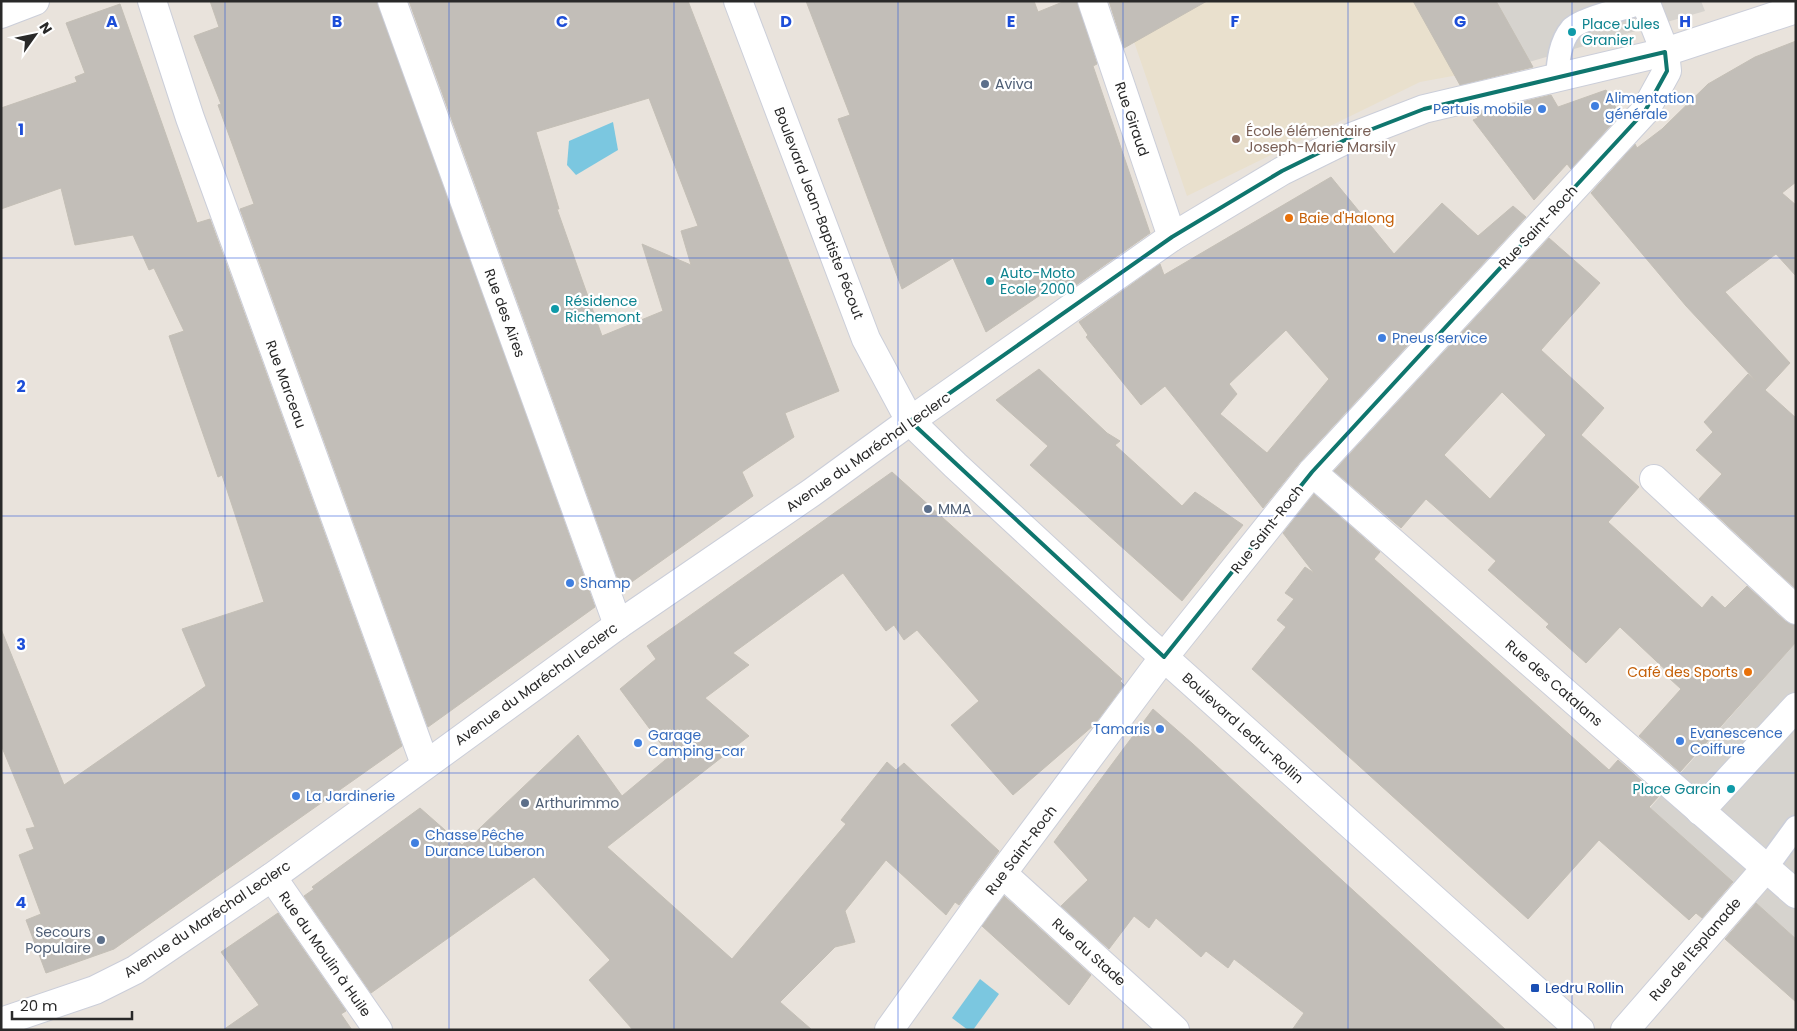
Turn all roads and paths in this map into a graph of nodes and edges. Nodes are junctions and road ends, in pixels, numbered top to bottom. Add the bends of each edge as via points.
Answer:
1 (35, 1) edge
2 (152, 1) edge
3 (392, 1) edge
4 (738, 1) edge
5 (1092, 1) edge
6 (1645, 2) edge
7 (1796, 9) edge
8 (1, 14) edge
9 (1665, 52) junction
10 (1557, 78) junction
11 (1172, 237) junction
12 (910, 421) junction
13 (1312, 472) junction
14 (1654, 479) dead end
15 (1796, 610) edge
16 (618, 625) junction
17 (1164, 658) junction
18 (1796, 708) edge
19 (424, 764) junction
20 (1700, 811) junction
21 (1796, 827) edge
22 (1766, 868) junction
23 (1003, 874) junction
24 (272, 877) junction
25 (1796, 894) edge
26 (1, 1022) edge
27 (378, 1030) edge
28 (889, 1030) edge
29 (1175, 1030) edge
30 (1580, 1030) edge
31 (1625, 1030) edge

1 - 8 street
2 - 19 street, Rue Marceau via 190,118
3 - 16 street, Rue des Aires
4 - 12 street, Boulevard Jean-Baptiste Pécout via 866,339
5 - 11 street, Rue Giraud
6 - 9 street
6 - 10 lane via 1597,16 1572,28 1559,54
7 - 9 street, Avenue du Maréchal Leclerc
9 - 10 street, Avenue du Maréchal Leclerc
9 - 13 street, Rue Saint-Roch via 1667,71 1645,111
10 - 11 street, Avenue du Maréchal Leclerc via 1424,109 1349,138 1282,171
11 - 12 street, Avenue du Maréchal Leclerc
12 - 16 street, Avenue du Maréchal Leclerc
12 - 17 street, Boulevard Ledru-Rollin
13 - 17 street, Rue Saint-Roch
13 - 20 street, Rue des Catalans
14 - 15 street
16 - 19 street, Avenue du Maréchal Leclerc
17 - 23 street, Rue Saint-Roch
17 - 30 street, Boulevard Ledru-Rollin
18 - 20 street
19 - 24 street, Avenue du Maréchal Leclerc
20 - 22 street, Rue des Catalans
21 - 22 lane
22 - 25 street, Rue des Catalans
22 - 31 street, Rue de l'Esplanade
23 - 28 street, Rue Saint-Roch
23 - 29 street, Rue du Stade
24 - 26 street, Avenue du Maréchal Leclerc via 135,970 94,990
24 - 27 street, Rue du Moulin à Huile

